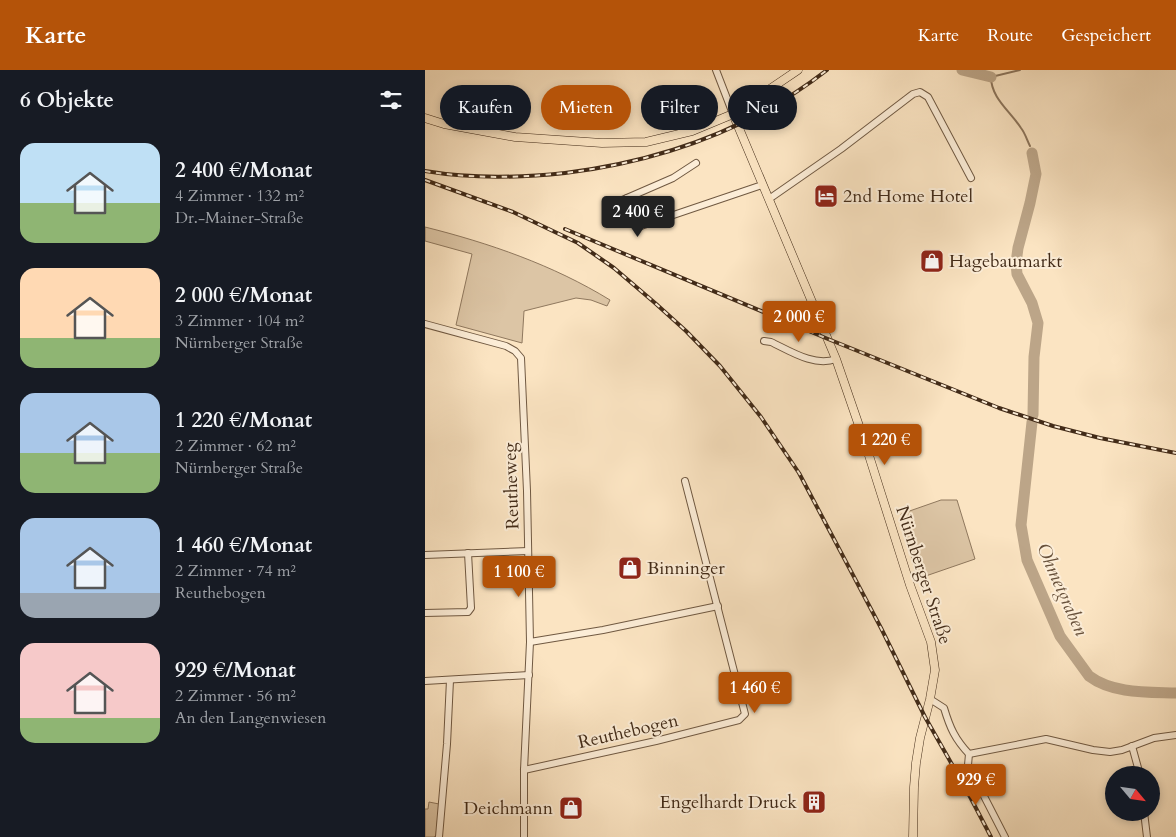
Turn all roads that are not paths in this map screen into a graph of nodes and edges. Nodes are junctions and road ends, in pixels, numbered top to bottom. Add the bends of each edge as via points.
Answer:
1 (716, 70) edge
2 (798, 70) edge
3 (776, 85) edge
4 (728, 101) edge
5 (728, 116) edge
6 (425, 118) edge
7 (740, 130) edge
8 (696, 163) dead end
9 (971, 178) dead end
10 (762, 185) junction
11 (627, 198) junction
12 (769, 198) junction
13 (607, 212) dead end
14 (425, 324) edge
15 (764, 341) dead end
16 (836, 359) junction
17 (685, 481) dead end
18 (528, 552) junction
19 (468, 553) junction
20 (425, 555) edge
21 (718, 606) junction
22 (425, 613) edge
23 (530, 642) junction
24 (529, 675) junction
25 (450, 680) junction
26 (425, 681) edge
27 (930, 699) junction
28 (1176, 735) edge
29 (1132, 746) junction
30 (969, 754) junction
31 (1138, 766) edge
32 (525, 770) junction
33 (1145, 821) edge
34 (439, 837) edge
35 (524, 837) edge
36 (913, 837) edge
37 (1005, 837) edge
38 (1147, 837) edge

1 - 4 street, Nürnberger Straße
2 - 3 main road
5 - 6 main road via 664,139 624,143 515,137
7 - 10 main road, Nürnberger Straße
8 - 11 street via 673,178
9 - 12 street via 928,97 920,92
10 - 11 street via 638,227
10 - 12 main road, Nürnberger Straße
11 - 13 street via 609,206
12 - 16 main road, Nürnberger Straße
14 - 18 street, Reutheweg via 506,346 520,356
15 - 16 street via 815,361
16 - 27 main road, Nürnberger Straße via 931,642 935,670
17 - 21 street, Reuthebogen
18 - 19 street
18 - 23 street, Reutheweg
19 - 20 street
19 - 22 street via 471,608 468,612
21 - 23 street
21 - 32 street, Reuthebogen via 745,714 739,720
23 - 24 street, Reutheweg
24 - 25 street
24 - 32 street, Reutheweg
25 - 26 street
25 - 34 street
27 - 30 street via 944,708 958,743
27 - 36 main road, Nürnberger Straße via 919,738
28 - 29 street
29 - 30 street via 1110,752 1046,739
29 - 31 street
30 - 37 street via 968,765
32 - 35 street, Reutheweg
33 - 38 street

